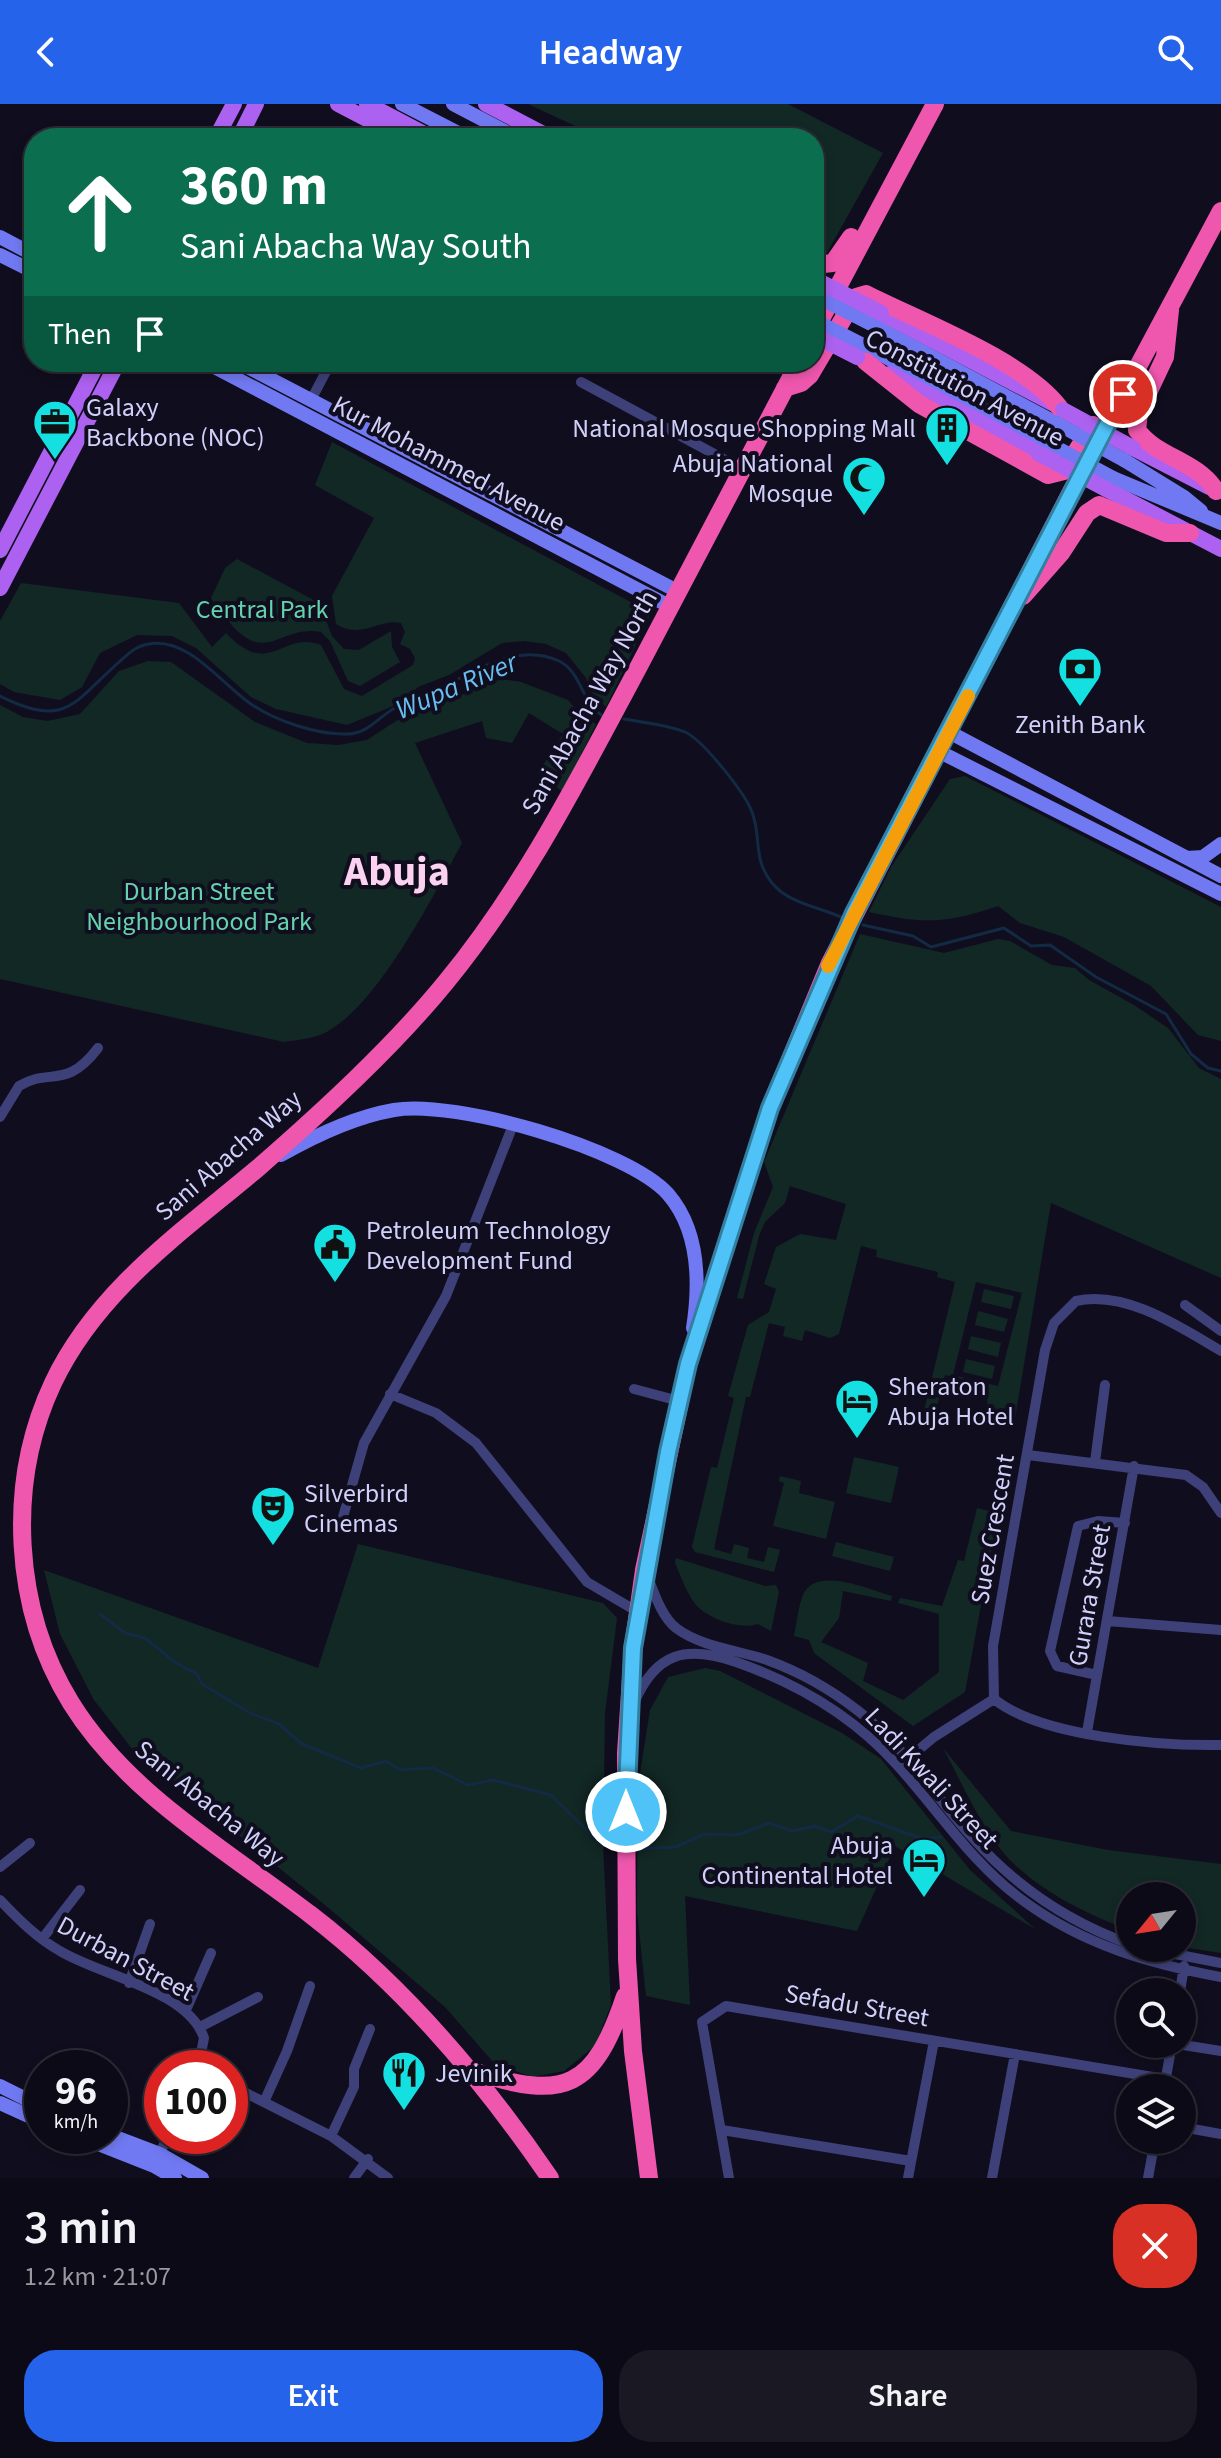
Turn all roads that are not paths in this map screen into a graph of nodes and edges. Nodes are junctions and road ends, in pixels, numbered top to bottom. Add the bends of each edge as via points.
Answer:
1 (234, 104) edge
2 (256, 104) edge
3 (338, 104) edge
4 (367, 104) edge
5 (402, 104) edge
6 (453, 104) edge
7 (935, 104) edge
8 (491, 106) edge
9 (221, 128) edge
10 (244, 128) edge
11 (384, 128) edge
12 (428, 128) edge
13 (432, 128) edge
14 (499, 128) edge
15 (532, 128) edge
16 (894, 177) junction
17 (1221, 211) edge
18 (0, 237) edge
19 (24, 250) edge
20 (0, 255) edge
21 (824, 266) edge
22 (24, 267) edge
23 (824, 285) edge
24 (824, 299) edge
25 (1170, 306) junction
26 (824, 314) edge
27 (878, 320) junction
28 (824, 327) edge
29 (824, 338) edge
30 (824, 351) edge
31 (862, 354) junction
32 (1136, 371) junction
33 (93, 372) edge
34 (113, 372) edge
35 (226, 372) edge
36 (257, 372) edge
37 (326, 372) edge
38 (780, 372) edge
39 (794, 372) edge
40 (812, 372) edge
41 (581, 382) dead end
42 (785, 388) junction
43 (311, 400) junction
44 (1060, 414) junction
45 (362, 436) junction
46 (1128, 454) junction
47 (742, 469) junction
48 (1109, 484) junction
49 (1218, 492) edge
50 (1204, 514) junction
51 (1221, 523) edge
52 (1196, 536) junction
53 (1221, 549) edge
54 (0, 550) edge
55 (1221, 562) edge
56 (2, 577) edge
57 (675, 599) junction
58 (1012, 606) junction
59 (949, 732) junction
60 (940, 752) junction
61 (1221, 844) edge
62 (1221, 855) edge
63 (1187, 858) junction
64 (1213, 878) edge
65 (1221, 894) edge
66 (389, 1044) joint
67 (98, 1048) dead end
68 (0, 1117) edge
69 (513, 1125) junction
70 (259, 1166) junction
71 (1185, 1305) dead end
72 (1221, 1331) edge
73 (1221, 1351) edge
74 (688, 1364) junction
75 (1105, 1385) dead end
76 (634, 1389) dead end
77 (390, 1394) junction
78 (679, 1401) junction
79 (1028, 1455) junction
80 (1095, 1462) junction
81 (1134, 1466) junction
82 (1221, 1513) edge
83 (1125, 1523) junction
84 (341, 1524) dead end
85 (644, 1570) junction
86 (638, 1612) junction
87 (1107, 1621) junction
88 (1221, 1630) edge
89 (1097, 1675) junction
90 (994, 1699) junction
91 (628, 1716) junction
92 (1087, 1732) junction
93 (1221, 1745) edge
94 (909, 1757) junction
95 (899, 1766) junction
96 (30, 1843) dead end
97 (0, 1867) edge
98 (80, 1890) dead end
99 (0, 1900) edge
100 (150, 1924) dead end
101 (1116, 1938) edge
102 (42, 1939) junction
103 (211, 1953) dead end
104 (1196, 1959) edge
105 (1185, 1962) edge
106 (1221, 1963) edge
107 (1184, 1970) junction
108 (1221, 1977) edge
109 (1183, 1978) edge
110 (129, 1983) junction
111 (629, 1985) junction
112 (310, 1986) dead end
113 (258, 1997) dead end
114 (186, 2010) junction
115 (200, 2027) junction
116 (370, 2029) dead end
117 (934, 2041) junction
118 (1196, 2047) edge
119 (202, 2050) edge
120 (1221, 2051) edge
121 (1015, 2054) junction
122 (473, 2071) junction
123 (1116, 2074) edge
124 (0, 2086) edge
125 (248, 2094) edge
126 (24, 2098) edge
127 (264, 2102) junction
128 (0, 2103) edge
129 (24, 2114) edge
130 (722, 2130) junction
131 (1196, 2130) edge
132 (1221, 2134) edge
133 (331, 2136) junction
134 (128, 2145) edge
135 (128, 2151) edge
136 (160, 2154) edge
137 (1152, 2154) edge
138 (368, 2159) junction
139 (157, 2160) junction
140 (911, 2161) junction
141 (175, 2178) edge
142 (202, 2178) edge
143 (354, 2178) edge
144 (388, 2178) edge
145 (550, 2178) edge
146 (649, 2178) edge
147 (729, 2178) edge
148 (908, 2178) edge
149 (992, 2178) edge
150 (1148, 2178) edge

1 - 9 main road
2 - 10 main road
3 - 11 main road
4 - 12 main road
5 - 13 street
6 - 14 street
7 - 16 highway
8 - 15 main road
16 - 21 highway via 875,194 839,257
16 - 26 highway
17 - 25 highway
18 - 19 street
20 - 22 street
23 - 27 main road, Constitution Avenue, bridge
24 - 27 street, Constitution Avenue, bridge
25 - 32 highway
25 - 49 highway via 1165,357 1139,412 1137,430 1149,443 1200,471
27 - 44 main road, Constitution Avenue
28 - 31 street, Constitution Avenue, bridge
29 - 31 main road, Constitution Avenue, bridge
30 - 44 highway via 856,297 866,294 1022,374 1048,394
31 - 32 highway via 919,404 1054,476 1064,471 1121,382
31 - 48 main road, Constitution Avenue, bridge
32 - 58 highway
33 - 54 main road
34 - 56 main road
35 - 45 street, Kur Mohammed Avenue
36 - 43 street, Kur Mohammed Avenue
37 - 43 street
38 - 47 highway via 750,431
39 - 42 highway, Sani Abacha Way North
40 - 42 highway
41 - 47 street
42 - 47 highway, Sani Abacha Way North
43 - 45 street, Kur Mohammed Avenue
44 - 46 main road, Constitution Avenue, bridge
45 - 57 street, Kur Mohammed Avenue via 501,516
45 - 57 street, Kur Mohammed Avenue via 503,499
46 - 49 main road, Constitution Avenue
46 - 50 street, Constitution Avenue
47 - 57 highway, Sani Abacha Way North
48 - 50 street, Constitution Avenue
48 - 52 main road, Constitution Avenue
50 - 51 street, Constitution Avenue
52 - 53 main road, Constitution Avenue
52 - 55 main road
52 - 58 highway via 1166,533 1099,505
57 - 66 highway, Sani Abacha Way North via 590,760 489,925
58 - 59 highway
59 - 60 highway
59 - 63 street
60 - 64 street
60 - 74 highway via 830,963 770,1108
61 - 63 street via 1203,857
62 - 64 street
63 - 64 street
64 - 65 street
66 - 70 highway, Sani Abacha Way
67 - 68 street via 73,1073 19,1086
69 - 70 street via 465,1114 396,1109 330,1130
69 - 74 street via 624,1162 668,1194 695,1252
69 - 77 street via 446,1296
70 - 122 highway, Sani Abacha Way via 133,1273 106,1302 57,1375 26,1470 25,1582 57,1678 109,1753 179,1817 371,1965
71 - 72 street
73 - 79 street, Suez Crescent via 1144,1311 1108,1299 1076,1301 1063,1310 1049,1336
74 - 78 highway
75 - 80 street
76 - 78 street
77 - 84 street via 364,1443
77 - 86 street via 456,1426 476,1443 587,1582
78 - 85 highway
79 - 80 street
79 - 90 street, Suez Crescent via 993,1646
80 - 81 street
81 - 82 street via 1186,1475 1203,1487
81 - 83 street, Gurara Street
83 - 87 street, Gurara Street
83 - 89 street via 1078,1526 1050,1651 1057,1666
85 - 86 highway
85 - 94 street, Ladi Kwali Street via 676,1627 818,1683 858,1710
86 - 91 highway
87 - 88 street
87 - 89 street, Gurara Street
89 - 92 street, Gurara Street
90 - 92 street via 1031,1722
90 - 94 street
91 - 95 street, Ladi Kwali Street via 652,1672 676,1656 700,1653 764,1672 809,1693 863,1731
91 - 111 highway
92 - 93 street via 1155,1743
94 - 95 street
94 - 101 street, Ladi Kwali Street via 1002,1869 1061,1912
95 - 107 street, Ladi Kwali Street via 962,1844 1024,1901 1099,1944
96 - 97 street
98 - 102 street
99 - 102 street, Durban Street
100 - 110 street
102 - 110 street, Durban Street
103 - 114 street
104 - 106 street
105 - 107 street
107 - 108 street, Ladi Kwali Street
107 - 109 street
110 - 114 street, Durban Street
111 - 122 highway via 608,2044 574,2079 545,2088 527,2087
111 - 146 highway
112 - 127 street
113 - 115 street
114 - 115 street, Durban Street
115 - 119 street, Durban Street
116 - 133 street via 354,2069 354,2087
117 - 121 street, Sefadu Street
117 - 130 street, Sefadu Street via 726,2006 702,2022
117 - 140 street
118 - 120 street
121 - 123 street, Sefadu Street
121 - 149 street
122 - 145 highway, Sani Abacha Way
124 - 126 street
125 - 127 street
127 - 133 street
128 - 129 street
130 - 140 street
130 - 147 street, Sefadu Street
131 - 132 street
133 - 138 street
134 - 139 street
135 - 139 street
136 - 139 street
137 - 150 street
138 - 143 street
138 - 144 street
139 - 141 street
139 - 142 street
140 - 148 street

